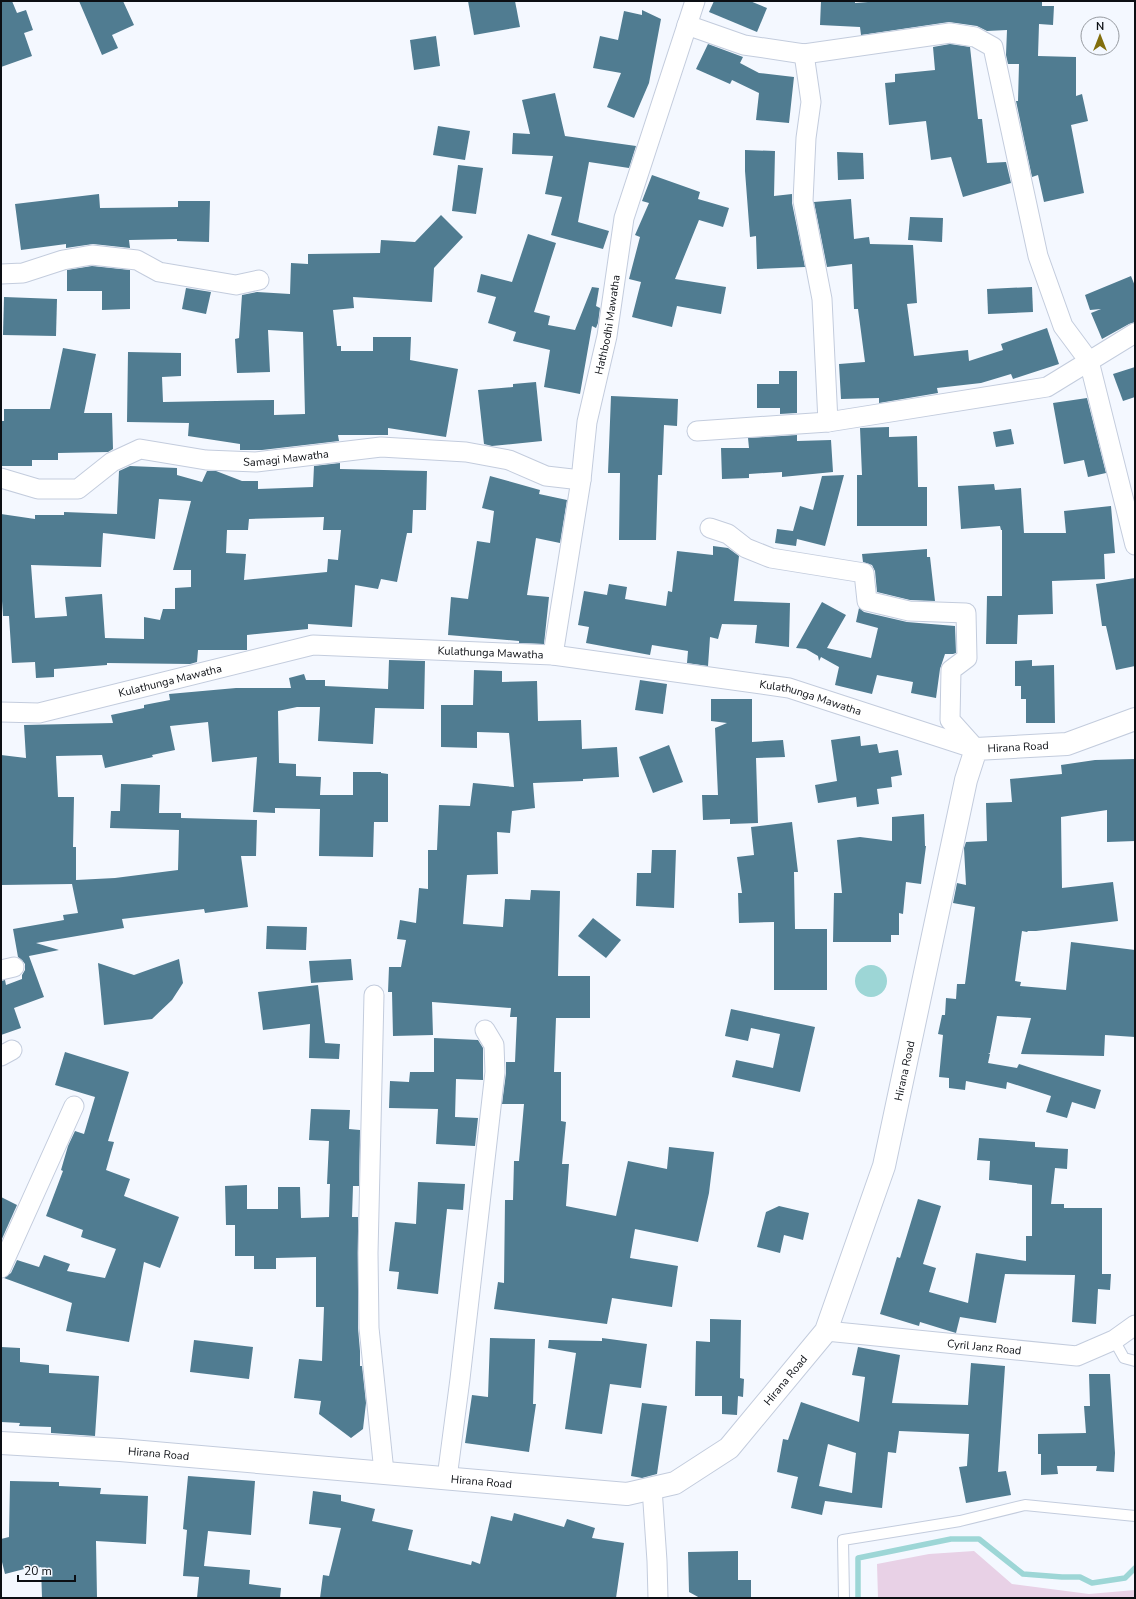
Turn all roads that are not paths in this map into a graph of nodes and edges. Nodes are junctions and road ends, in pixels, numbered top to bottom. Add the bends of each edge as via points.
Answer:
1 (695, 1) edge
2 (686, 25) junction
3 (804, 54) junction
4 (1, 274) edge
5 (259, 280) dead end
6 (1135, 333) edge
7 (1089, 361) junction
8 (828, 422) junction
9 (698, 431) dead end
10 (1, 478) edge
11 (581, 480) junction
12 (710, 528) dead end
13 (1135, 544) edge
14 (552, 655) junction
15 (1, 712) edge
16 (1135, 719) edge
17 (976, 749) junction
18 (374, 996) dead end
19 (485, 1030) dead end
20 (74, 1106) dead end
21 (1, 1268) edge
22 (1135, 1325) edge
23 (826, 1331) junction
24 (1114, 1340) junction
25 (1135, 1361) edge
26 (1, 1443) edge
27 (384, 1472) junction
28 (447, 1478) junction
29 (652, 1488) junction
30 (1135, 1516) edge
31 (658, 1598) edge
32 (844, 1598) edge

1 - 2 street, Hathbodhi Mawatha
2 - 3 street via 744,45
2 - 11 street, Hathbodhi Mawatha via 624,218 607,336 587,422
3 - 7 street via 950,33 975,37 993,47 1038,256 1063,326
3 - 8 street via 811,102 806,138 803,201 822,300
4 - 5 street via 23,273 63,260 92,255 137,260 159,272 236,285
6 - 7 street
7 - 8 street via 1047,387
7 - 13 street
8 - 9 street
10 - 11 street, Samagi Mawatha via 38,489 78,489 112,462 140,449 206,460 256,462 381,447 466,452 509,460 546,476
11 - 14 street, Hathbodhi Mawatha
12 - 17 street via 728,534 746,548 771,558 864,573 868,601 909,611 966,613 967,658 951,670 950,720
14 - 15 street, Kulathunga Mawatha via 314,645 39,713
14 - 17 street, Kulathunga Mawatha via 789,688
16 - 17 street, Hirana Road via 1067,744
17 - 23 street, Hirana Road via 966,780 884,1166
18 - 27 street via 368,1253 369,1328
19 - 28 street via 494,1044 495,1072
20 - 21 street
22 - 24 street, Cyril Janz Road
23 - 24 street, Cyril Janz Road via 1077,1356
23 - 29 street, Hirana Road via 729,1448 675,1483
24 - 25 lane via 1124,1358
26 - 27 street, Hirana Road via 120,1450
27 - 28 street, Hirana Road
28 - 29 street, Hirana Road via 627,1494
29 - 31 street
30 - 32 lane via 1025,1505 960,1520 843,1540

